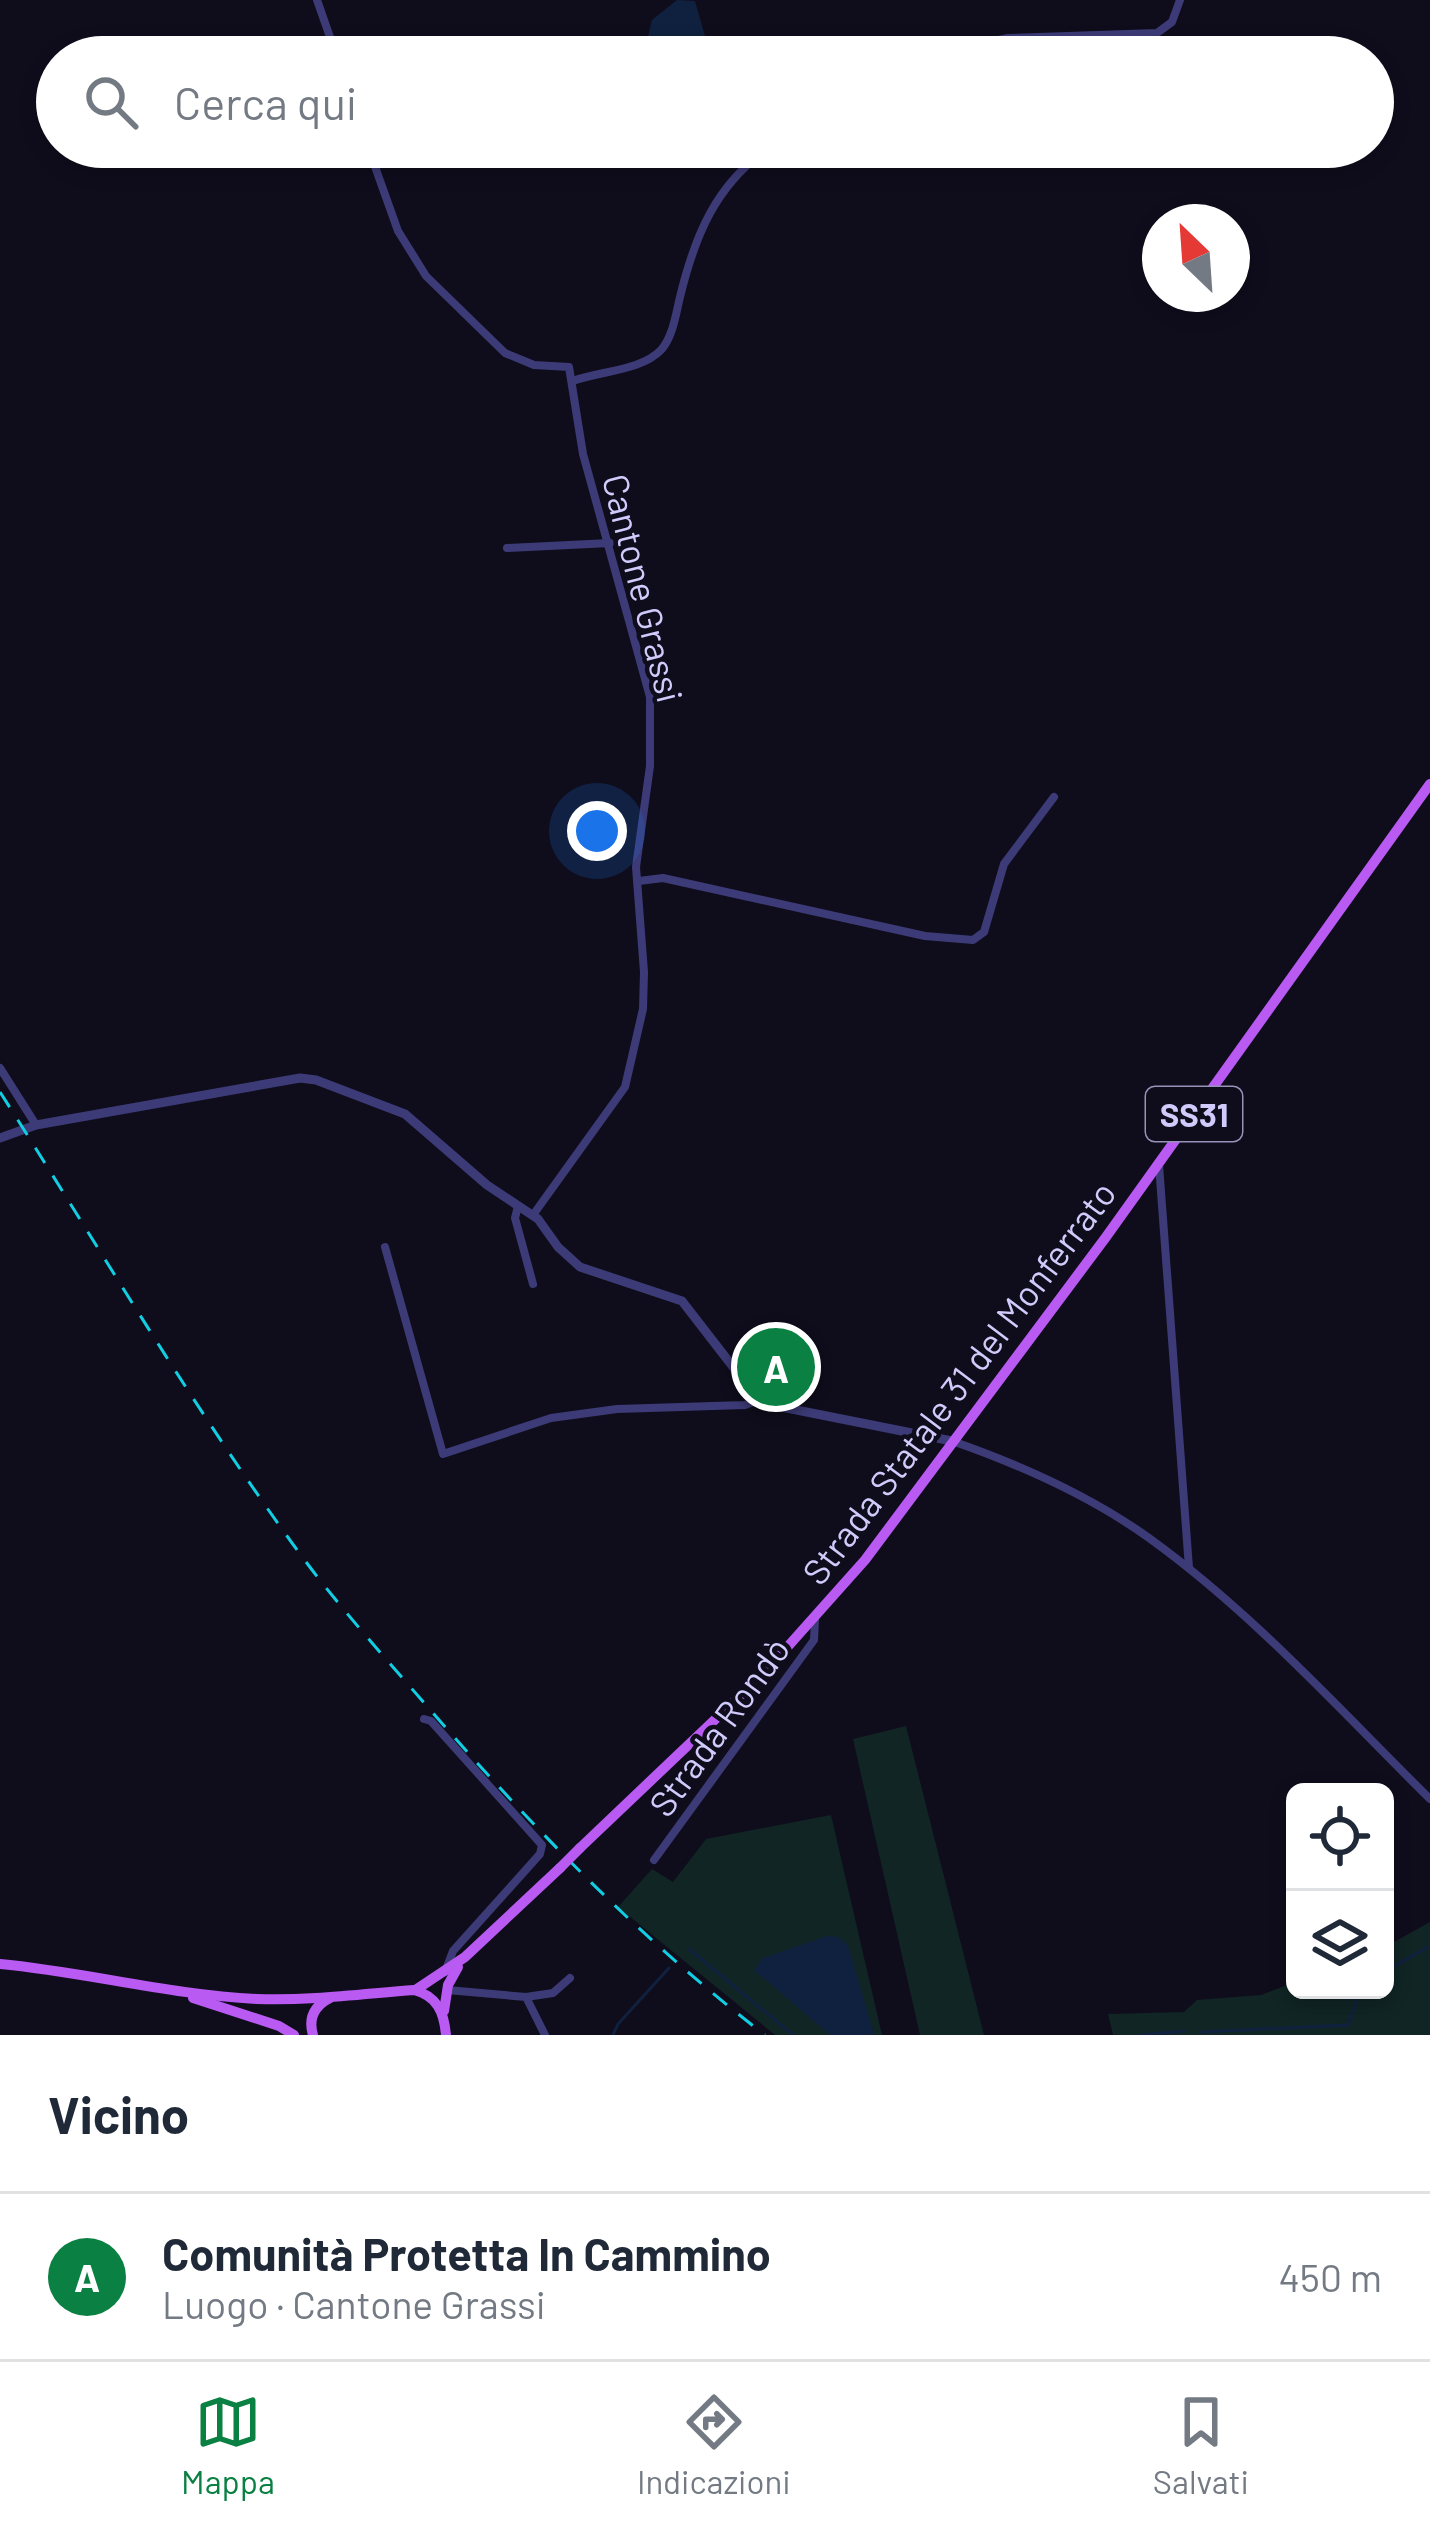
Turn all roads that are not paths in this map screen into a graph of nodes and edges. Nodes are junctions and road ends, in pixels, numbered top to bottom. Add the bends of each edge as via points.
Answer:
1 (317, 0) edge
2 (1180, 0) edge
3 (330, 36) edge
4 (1068, 36) edge
5 (376, 168) edge
6 (742, 168) edge
7 (573, 381) junction
8 (610, 543) junction
9 (507, 548) dead end
10 (1430, 784) edge
11 (1054, 797) dead end
12 (639, 880) junction
13 (0, 1068) edge
14 (33, 1126) junction
15 (0, 1138) edge
16 (1159, 1163) junction
17 (518, 1206) junction
18 (533, 1215) junction
19 (385, 1246) dead end
20 (532, 1284) dead end
21 (758, 1400) junction
22 (952, 1441) junction
23 (1189, 1570) junction
24 (815, 1621) junction
25 (424, 1719) dead end
26 (1430, 1799) edge
27 (654, 1860) dead end
28 (0, 1964) edge
29 (570, 1978) dead end
30 (447, 1982) junction
31 (414, 1990) junction
32 (173, 1991) junction
33 (333, 1996) junction
34 (526, 1997) junction
35 (445, 2020) junction
36 (294, 2035) edge
37 (314, 2035) edge
38 (446, 2035) edge
39 (545, 2035) edge

1 - 3 street
2 - 4 street via 1172,22 1157,33
5 - 7 street via 398,231 426,277 505,353 568,367
6 - 7 street via 713,202 692,247 664,347 644,362
7 - 8 street, Cantone Grassi via 583,454
8 - 9 street
8 - 12 street, Cantone Grassi via 650,697
10 - 16 main road, Strada Statale 31 del Monferrato / SS31
11 - 12 street via 1004,864 984,932 973,940 663,878
12 - 18 street, Cantone Grassi via 643,1009 625,1087
13 - 14 street
14 - 15 street
14 - 17 street via 309,1078 405,1114
16 - 22 main road, Strada Statale 31 del Monferrato / SS31
16 - 23 street
17 - 18 street
17 - 20 street
18 - 21 street via 580,1267 691,1308
19 - 21 street via 443,1454 550,1418
21 - 22 street
22 - 23 street via 1091,1503
22 - 24 main road, Strada Statale 31 del Monferrato / SS31
23 - 26 street via 1249,1618
24 - 27 street, Strada Rondò via 814,1640
24 - 30 main road, Strada Statale 31 del Monferrato / SS31, bridge
25 - 30 street via 542,1845 453,1952
28 - 32 main road
29 - 34 street via 553,1994
30 - 31 main road, Strada Statale 31 del Monferrato / SS31
30 - 34 street
30 - 35 main road, Strada Statale 31 del Monferrato / SS31
31 - 33 main road
31 - 35 main road via 432,1998
32 - 33 main road
32 - 36 main road
33 - 37 main road via 316,2008
34 - 39 street
35 - 38 main road, Strada Statale 31 del Monferrato

